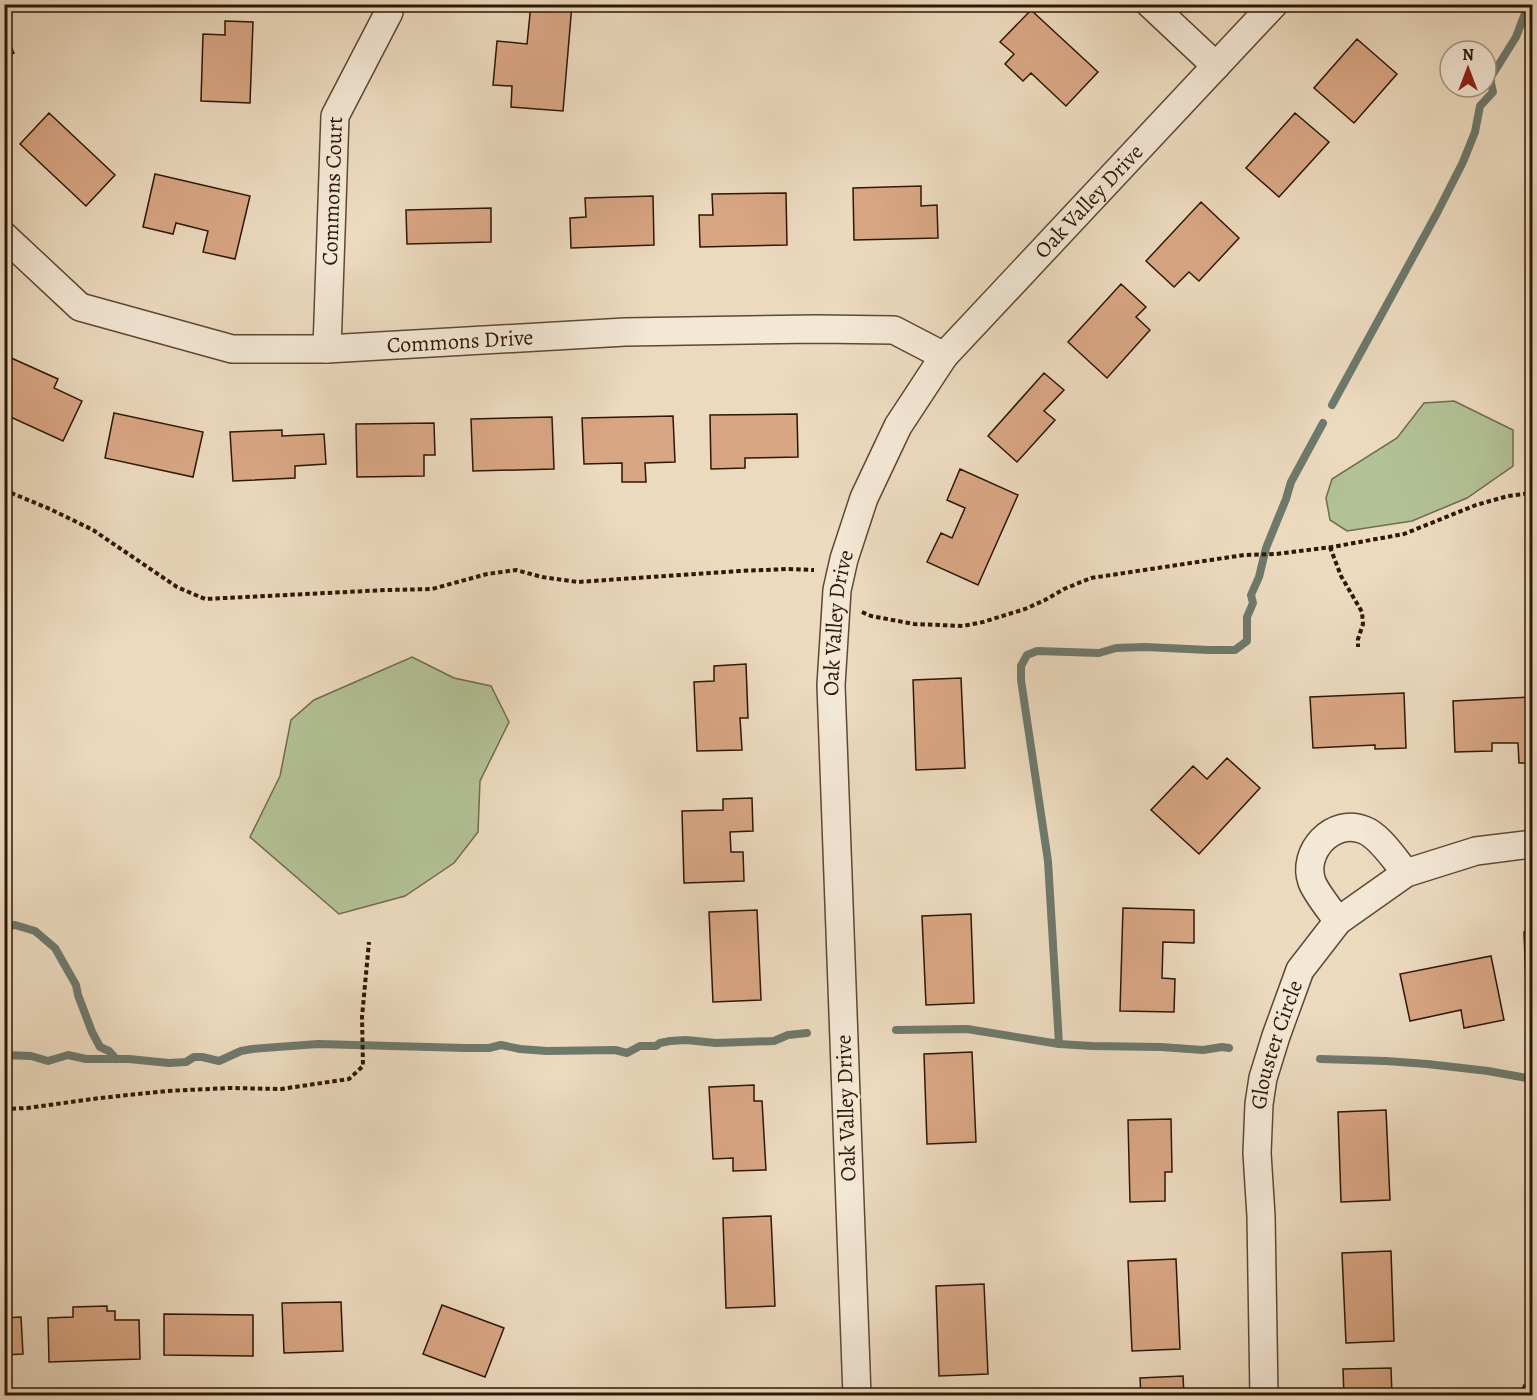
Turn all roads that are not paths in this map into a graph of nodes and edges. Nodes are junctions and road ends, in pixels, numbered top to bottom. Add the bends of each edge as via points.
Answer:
1 (1150, 4) edge
2 (1274, 4) edge
3 (389, 12) dead end
4 (1216, 66) junction
5 (4, 236) edge
6 (327, 350) junction
7 (944, 356) junction
8 (1533, 844) edge
9 (1406, 873) junction
10 (1338, 921) junction
11 (857, 1395) edge
12 (1264, 1395) edge

1 - 4 street
2 - 4 street, Oak Valley Drive
3 - 6 street, Commons Court via 335,116
4 - 7 street, Oak Valley Drive
5 - 6 street, Commons Drive via 80,307 232,348
6 - 7 street, Commons Drive via 625,333 816,329 894,330
7 - 11 street, Oak Valley Drive via 898,426 864,498 837,590 831,685
8 - 9 street, Glouster Circle via 1476,851
9 - 10 street, Glouster Circle
9 - 10 street via 1380,841 1365,830 1343,828 1323,838 1315,847 1310,867 1312,883
10 - 12 street, Glouster Circle via 1300,970 1263,1078 1257,1153

